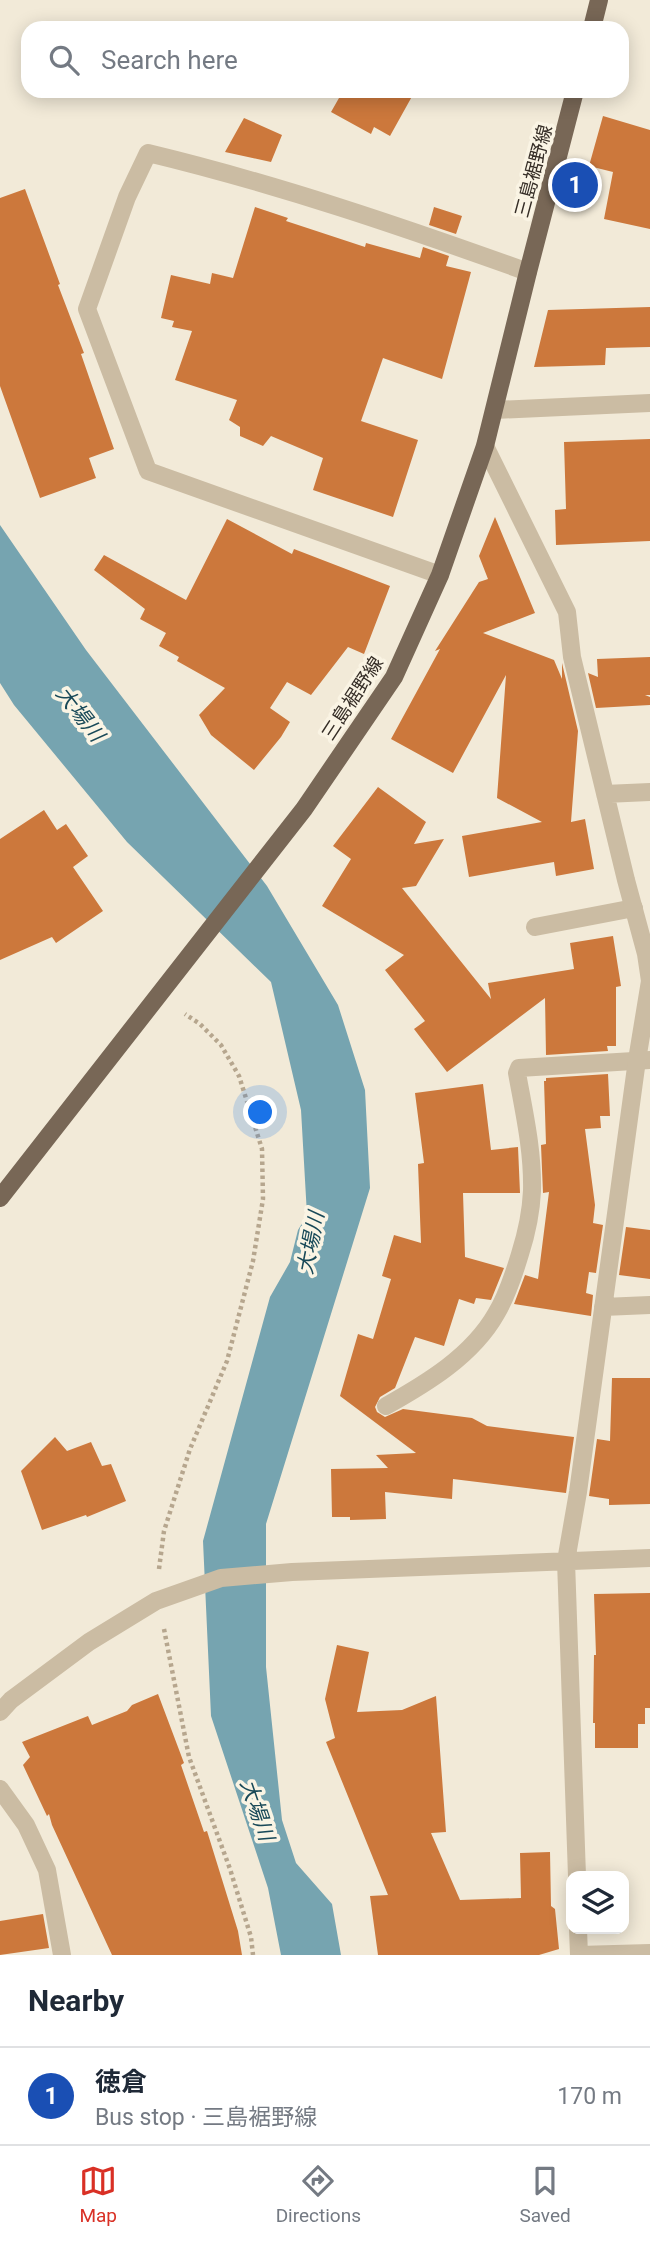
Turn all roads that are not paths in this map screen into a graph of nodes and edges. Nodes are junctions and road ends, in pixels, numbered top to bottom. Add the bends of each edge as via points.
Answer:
1 (599, 0) edge
2 (594, 21) edge
3 (573, 98) edge
4 (528, 272) junction
5 (650, 403) edge
6 (495, 410) junction
7 (485, 446) junction
8 (440, 575) junction
9 (650, 792) edge
10 (606, 794) junction
11 (634, 908) junction
12 (536, 927) dead end
13 (649, 968) edge
14 (643, 1060) edge
15 (0, 1198) edge
16 (650, 1306) edge
17 (603, 1307) junction
18 (386, 1406) dead end
19 (650, 1558) edge
20 (566, 1561) junction
21 (0, 1712) edge
22 (0, 1789) edge
23 (577, 1871) edge
24 (578, 1934) edge
25 (650, 1953) edge
26 (62, 1955) edge
27 (579, 1955) edge

1 - 2 main road
3 - 4 main road, 三島裾野線
4 - 6 main road, 三島裾野線
4 - 8 street via 221,170 148,153 127,197 87,309 148,471
5 - 6 street
6 - 7 main road, 三島裾野線
7 - 8 main road, 三島裾野線
7 - 10 street via 567,612 572,657
8 - 15 main road, 三島裾野線 via 394,677 304,809
9 - 10 street
10 - 11 street
11 - 12 street
11 - 13 street
13 - 14 street
14 - 17 street
14 - 18 street via 519,1068 532,1188 530,1220 515,1270 496,1314 478,1338 452,1363
16 - 17 street
17 - 20 street
19 - 20 street
20 - 21 street via 221,1578 156,1601 89,1642
20 - 23 street
22 - 26 street via 26,1825 47,1870
24 - 27 street
25 - 27 street

